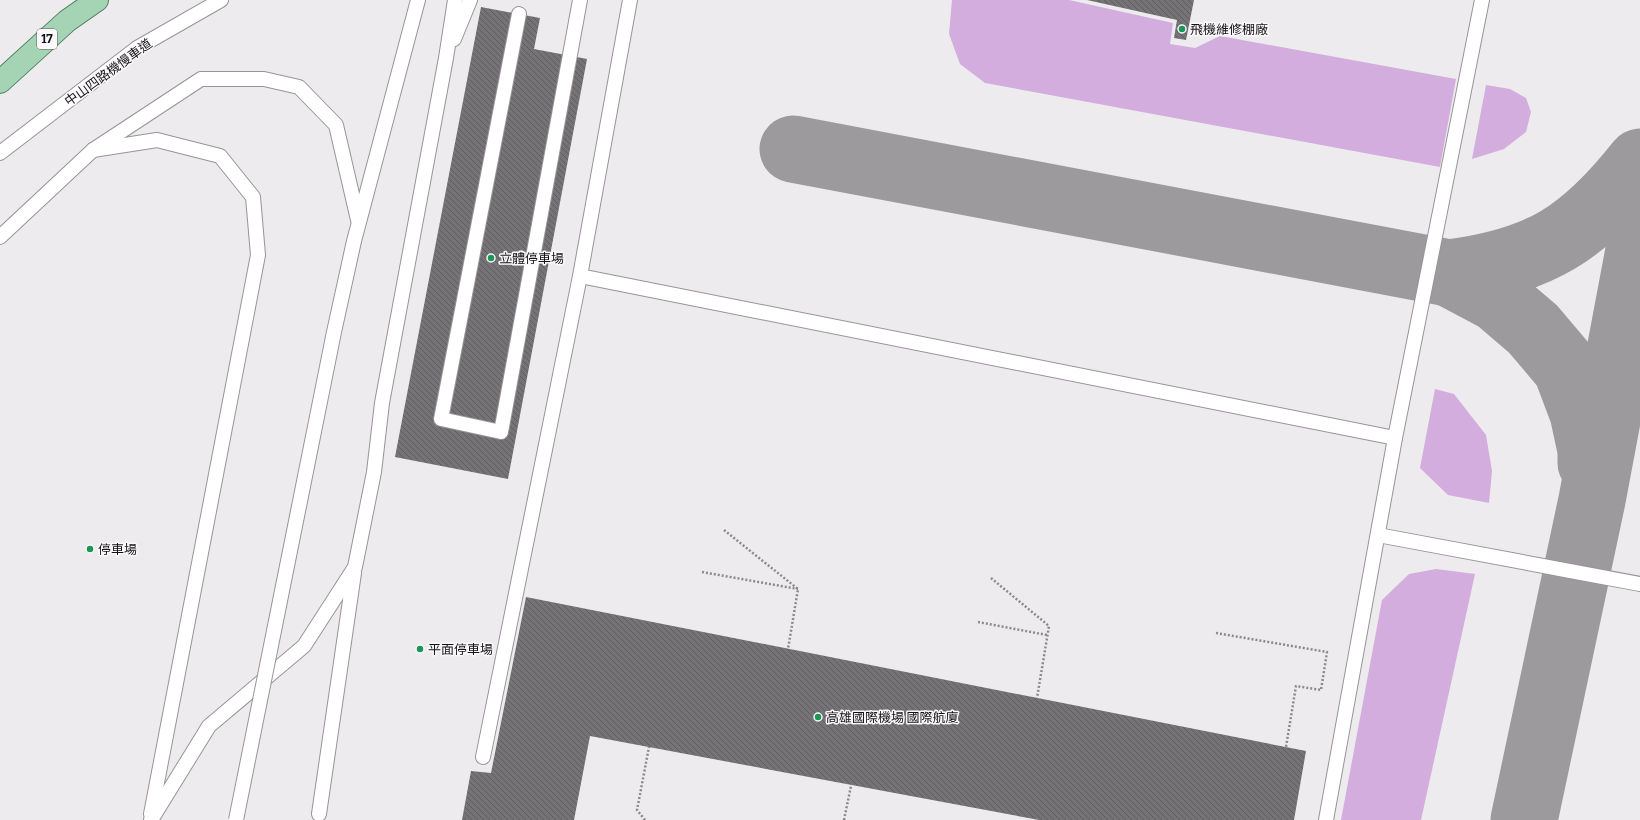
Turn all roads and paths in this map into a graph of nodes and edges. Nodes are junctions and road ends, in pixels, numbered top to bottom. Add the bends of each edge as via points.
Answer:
1 (97, 0) edge
2 (221, 0) edge
3 (418, 0) edge
4 (454, 0) edge
5 (470, 0) edge
6 (580, 0) edge
7 (630, 0) edge
8 (1482, 0) edge
9 (519, 14) dead end
10 (446, 58) junction
11 (0, 82) edge
12 (93, 150) junction
13 (0, 153) edge
14 (358, 220) junction
15 (0, 237) edge
16 (580, 276) junction
17 (1395, 438) junction
18 (724, 530) dead end
19 (1378, 535) junction
20 (354, 567) junction
21 (702, 572) dead end
22 (992, 578) dead end
23 (1640, 584) edge
24 (798, 589) junction
25 (978, 622) dead end
26 (1216, 633) dead end
27 (1047, 635) junction
28 (788, 649) dead end
29 (1038, 698) dead end
30 (649, 747) dead end
31 (1286, 747) dead end
32 (483, 756) dead end
33 (851, 786) dead end
34 (319, 814) dead end
35 (151, 820) edge
36 (236, 820) edge
37 (646, 820) edge
38 (844, 820) edge
39 (1326, 820) edge

1 - 11 main road, 17 via 67,21
2 - 13 lane, 中山四路機慢車道 via 137,48
3 - 14 lane
4 - 10 lane
5 - 10 lane
6 - 9 lane via 501,432 441,419
7 - 16 lane
8 - 17 lane
10 - 20 lane via 383,396 374,472
12 - 14 lane via 201,79 264,79 298,87 336,125
12 - 15 lane
12 - 35 lane via 157,140 220,156 253,197 258,255
14 - 36 lane, bridge
16 - 17 lane
16 - 32 lane
17 - 19 lane
18 - 24 path
19 - 23 lane
19 - 39 lane
20 - 34 lane
20 - 35 lane via 304,646 209,726
21 - 24 path
22 - 27 path via 1049,626
24 - 28 path
25 - 27 path
26 - 31 path via 1327,652 1321,690 1296,686
27 - 29 path
30 - 37 path via 637,810
33 - 38 path

